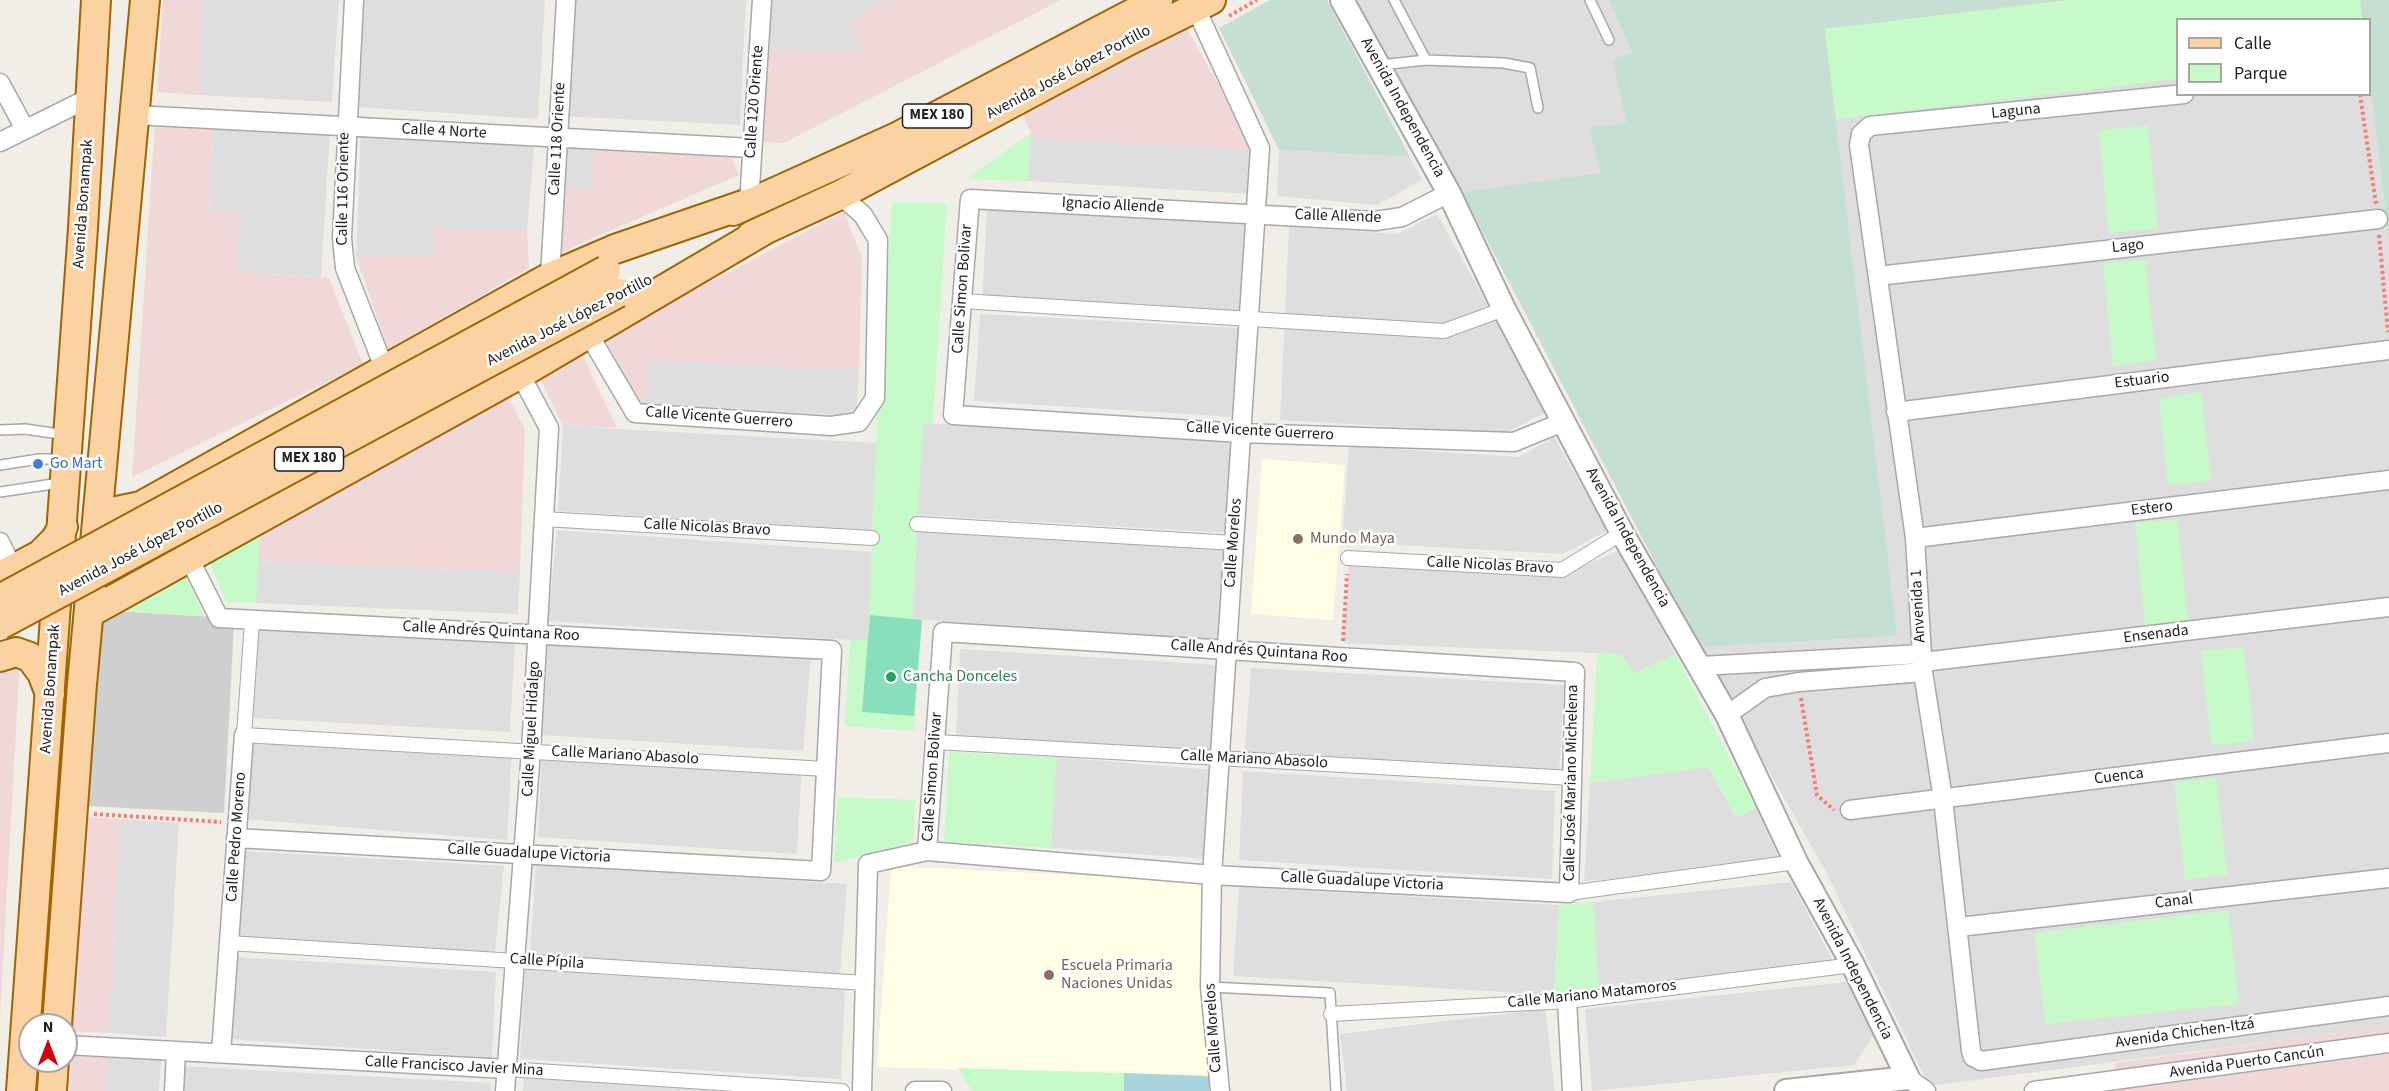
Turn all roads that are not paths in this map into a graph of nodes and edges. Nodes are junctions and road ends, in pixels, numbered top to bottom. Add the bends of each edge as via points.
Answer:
1 (145, 0) edge
2 (354, 0) edge
3 (566, 0) edge
4 (762, 0) edge
5 (1158, 0) edge
6 (1342, 0) edge
7 (1394, 0) edge
8 (1590, 0) edge
9 (95, 1) edge
10 (1200, 2) edge
11 (1609, 40) dead end
12 (1426, 60) junction
13 (1377, 65) junction
14 (0, 83) edge
15 (2176, 95) edge
16 (91, 97) junction
17 (1538, 108) dead end
18 (135, 115) junction
19 (345, 126) junction
20 (25, 129) junction
21 (558, 138) junction
22 (0, 142) edge
23 (1859, 145) joint
24 (752, 148) junction
25 (1449, 193) junction
26 (840, 195) junction
27 (970, 199) joint
28 (749, 203) junction
29 (1256, 213) junction
30 (2378, 219) dead end
31 (83, 228) junction
32 (122, 228) junction
33 (768, 228) junction
34 (1878, 276) junction
35 (550, 278) junction
36 (612, 282) junction
37 (962, 301) junction
38 (1504, 309) junction
39 (1249, 318) junction
40 (588, 333) junction
41 (2389, 350) edge
42 (385, 370) junction
43 (520, 374) junction
44 (1896, 412) junction
45 (953, 415) joint
46 (1563, 422) junction
47 (0, 430) edge
48 (1241, 433) junction
49 (67, 459) junction
50 (0, 465) edge
51 (2389, 480) edge
52 (0, 492) edge
53 (168, 492) junction
54 (98, 509) junction
55 (543, 519) junction
56 (917, 524) dead end
57 (63, 527) junction
58 (1622, 533) junction
59 (872, 538) dead end
60 (1915, 538) junction
61 (0, 542) edge
62 (1234, 543) junction
63 (191, 554) junction
64 (1348, 558) road end
65 (7, 572) edge
66 (0, 599) edge
67 (2389, 607) edge
68 (89, 613) junction
69 (0, 614) edge
70 (252, 621) junction
71 (0, 625) edge
72 (943, 632) joint
73 (538, 633) junction
74 (0, 649) edge
75 (1227, 650) junction
76 (0, 657) edge
77 (1923, 663) junction
78 (1701, 666) junction
79 (1575, 672) joint
80 (51, 696) junction
81 (1727, 715) junction
82 (244, 735) junction
83 (936, 742) junction
84 (2389, 743) edge
85 (531, 751) junction
86 (1220, 759) junction
87 (826, 769) junction
88 (1572, 778) junction
89 (1943, 799) junction
90 (1850, 810) road end
91 (237, 830) junction
92 (927, 851) junction
93 (524, 853) junction
94 (1796, 862) junction
95 (1212, 875) junction
96 (2389, 878) edge
97 (1569, 893) junction
98 (1959, 927) junction
99 (229, 943) junction
100 (516, 960) junction
101 (1853, 965) junction
102 (865, 983) junction
103 (1210, 987) junction
104 (1567, 1001) junction
105 (2389, 1006) edge
106 (58, 1013) edge
107 (1331, 1014) junction
108 (2389, 1044) edge
109 (78, 1046) edge
110 (176, 1051) junction
111 (221, 1053) junction
112 (1981, 1061) joint
113 (507, 1070) junction
114 (53, 1073) edge
115 (1917, 1085) edge
116 (21, 1091) edge
117 (52, 1091) edge
118 (174, 1091) edge
119 (505, 1091) edge
120 (842, 1091) edge
121 (862, 1091) edge
122 (915, 1091) edge
123 (942, 1091) edge
124 (1220, 1091) edge
125 (1336, 1091) edge
126 (1572, 1091) edge
127 (1786, 1091) edge
128 (2034, 1091) edge

1 - 18 main road, Avenida Bonampak
2 - 19 street, Calle 116 Oriente
3 - 21 street, Calle 118 Oriente
4 - 24 street, Calle 120 Oriente
5 - 28 main road, Avenida José López Portillo / MEX 180 via 899,136
6 - 13 street, Avenida Independencia
7 - 12 lane
8 - 11 lane
9 - 16 main road, Avenida Bonampak
10 - 26 main road, Avenida José López Portillo / MEX 180
10 - 29 street, Calle Morelos via 1260,148
12 - 13 lane
12 - 17 lane via 1530,68
13 - 25 street, Avenida Independencia
14 - 20 street
15 - 23 street, Laguna via 1870,126 1861,134
16 - 20 street
16 - 31 main road, Avenida Bonampak
18 - 19 street, Calle 4 Norte
18 - 32 main road, Avenida Bonampak
19 - 21 street, Calle 4 Norte
19 - 42 street, Calle 116 Oriente via 345,268
20 - 22 street
21 - 24 street, Calle 4 Norte
21 - 35 street, Calle 118 Oriente
23 - 34 street, Anvenida 1
24 - 28 street, Calle 120 Oriente
25 - 29 street, Calle Allende via 1402,217 1375,220
25 - 38 street, Avenida Independencia
26 - 33 main road, Avenida José López Portillo / MEX 180
26 - 40 street, Calle Vicente Guerrero via 863,215 878,240 874,398 860,422 831,426 635,413
27 - 29 street, Ignacio Allende
27 - 37 street, Calle Simon Bolivar
28 - 35 main road via 615,249
28 - 36 main road, Avenida José López Portillo / MEX 180
29 - 39 street, Calle Morelos
30 - 34 street, Lago
31 - 32 main road via 92,224
31 - 49 main road, Avenida Bonampak
32 - 54 main road, Avenida Bonampak
33 - 36 main road, Avenida José López Portillo / MEX 180
33 - 40 main road
34 - 44 street, Anvenida 1
35 - 42 main road
36 - 66 main road, Avenida José López Portillo / MEX 180, bridge
36 - 71 main road, Avenida José López Portillo / MEX 180, bridge
37 - 39 street
37 - 45 street, Calle Simon Bolivar
38 - 39 street via 1444,331
38 - 46 street, Avenida Independencia
39 - 48 street, Calle Morelos
40 - 43 main road
41 - 44 street, Estuario
42 - 53 main road
43 - 55 street, Calle Miguel Hidalgo via 549,428
43 - 63 main road
44 - 60 street, Anvenida 1
45 - 48 street, Calle Vicente Guerrero
46 - 48 street, Calle Vicente Guerrero via 1514,442
46 - 58 street, Avenida Independencia
47 - 49 lane via 25,429
48 - 62 street, Calle Morelos
49 - 50 lane
49 - 52 lane
49 - 57 main road, Avenida Bonampak
51 - 60 street, Estero
53 - 54 main road via 141,506 112,512
53 - 63 main road via 159,503 159,531 173,547
54 - 68 main road, Avenida Bonampak
55 - 59 street, Calle Nicolas Bravo
55 - 73 street, Calle Miguel Hidalgo
56 - 62 street
57 - 65 main road via 40,555
57 - 80 main road, Avenida Bonampak
58 - 64 street, Calle Nicolas Bravo via 1562,570
58 - 78 street, Avenida Independencia
60 - 77 street, Anvenida 1
61 - 65 street
62 - 75 street, Calle Morelos
63 - 68 main road
63 - 70 street, Calle Andrés Quintana Roo via 219,618
67 - 77 street, Ensenada
68 - 106 main road, Avenida Bonampak
69 - 74 main road via 5,635
70 - 73 street, Calle Andrés Quintana Roo
70 - 82 street, Calle Pedro Moreno
72 - 75 street, Calle Andrés Quintana Roo
72 - 83 street, Calle Simon Bolivar
73 - 85 street, Calle Miguel Hidalgo
73 - 87 street, Calle Andrés Quintana Roo via 832,650
75 - 79 street, Calle Andrés Quintana Roo
75 - 86 street, Calle Morelos
76 - 80 main road via 16,652 30,657
77 - 78 street, Ensenada
77 - 81 street, Ensenada via 1765,688
77 - 89 street, Anvenida 1
78 - 81 street, Avenida Independencia
79 - 88 street, Calle José Mariano Michelena
80 - 116 main road, Avenida Bonampak
81 - 94 street, Avenida Independencia
82 - 85 street, Calle Mariano Abasolo
82 - 91 street, Calle Pedro Moreno
83 - 86 street, Calle Mariano Abasolo
83 - 92 street, Calle Simon Bolivar
84 - 89 street, Cuenca
85 - 87 street, Calle Mariano Abasolo
85 - 93 street, Calle Miguel Hidalgo
86 - 88 street, Calle Mariano Abasolo
86 - 95 street, Calle Morelos
87 - 93 street, Calle Guadalupe Victoria via 820,871
88 - 97 street, Calle José Mariano Michelena
89 - 90 street, Cuenca
89 - 98 street, Anvenida 1
91 - 93 street, Calle Guadalupe Victoria
91 - 99 street, Calle Pedro Moreno
92 - 95 street, Calle Guadalupe Victoria
92 - 102 street, Calle Simon Bolivar via 868,864
93 - 100 street, Calle Miguel Hidalgo
94 - 97 street, Calle Guadalupe Victoria
94 - 101 street, Avenida Independencia
95 - 97 street, Calle Guadalupe Victoria
95 - 103 street, Calle Morelos
96 - 98 street, Canal
98 - 112 street, Anvenida 1 via 1971,1051
99 - 100 street, Calle Pípila
99 - 111 street, Calle Pedro Moreno
100 - 102 street, Calle Pípila
100 - 113 street, Calle Miguel Hidalgo
101 - 104 street, Calle Mariano Matamoros
101 - 115 street, Avenida Independencia
102 - 121 street, Calle Simon Bolivar
103 - 107 lane via 1330,993
103 - 124 street, Calle Morelos
104 - 107 street, Calle Mariano Matamoros
104 - 126 street
105 - 112 street, Avenida Chichen-Itzá
107 - 125 lane
108 - 128 street, Avenida Puerto Cancún
109 - 110 street, Calle Francisco Javier Mina
110 - 111 street, Calle Francisco Javier Mina
110 - 118 street
111 - 113 street, Calle Francisco Javier Mina
113 - 119 street, Calle Miguel Hidalgo
113 - 120 street, Calle Francisco Javier Mina
114 - 117 main road
115 - 127 street
122 - 123 street

